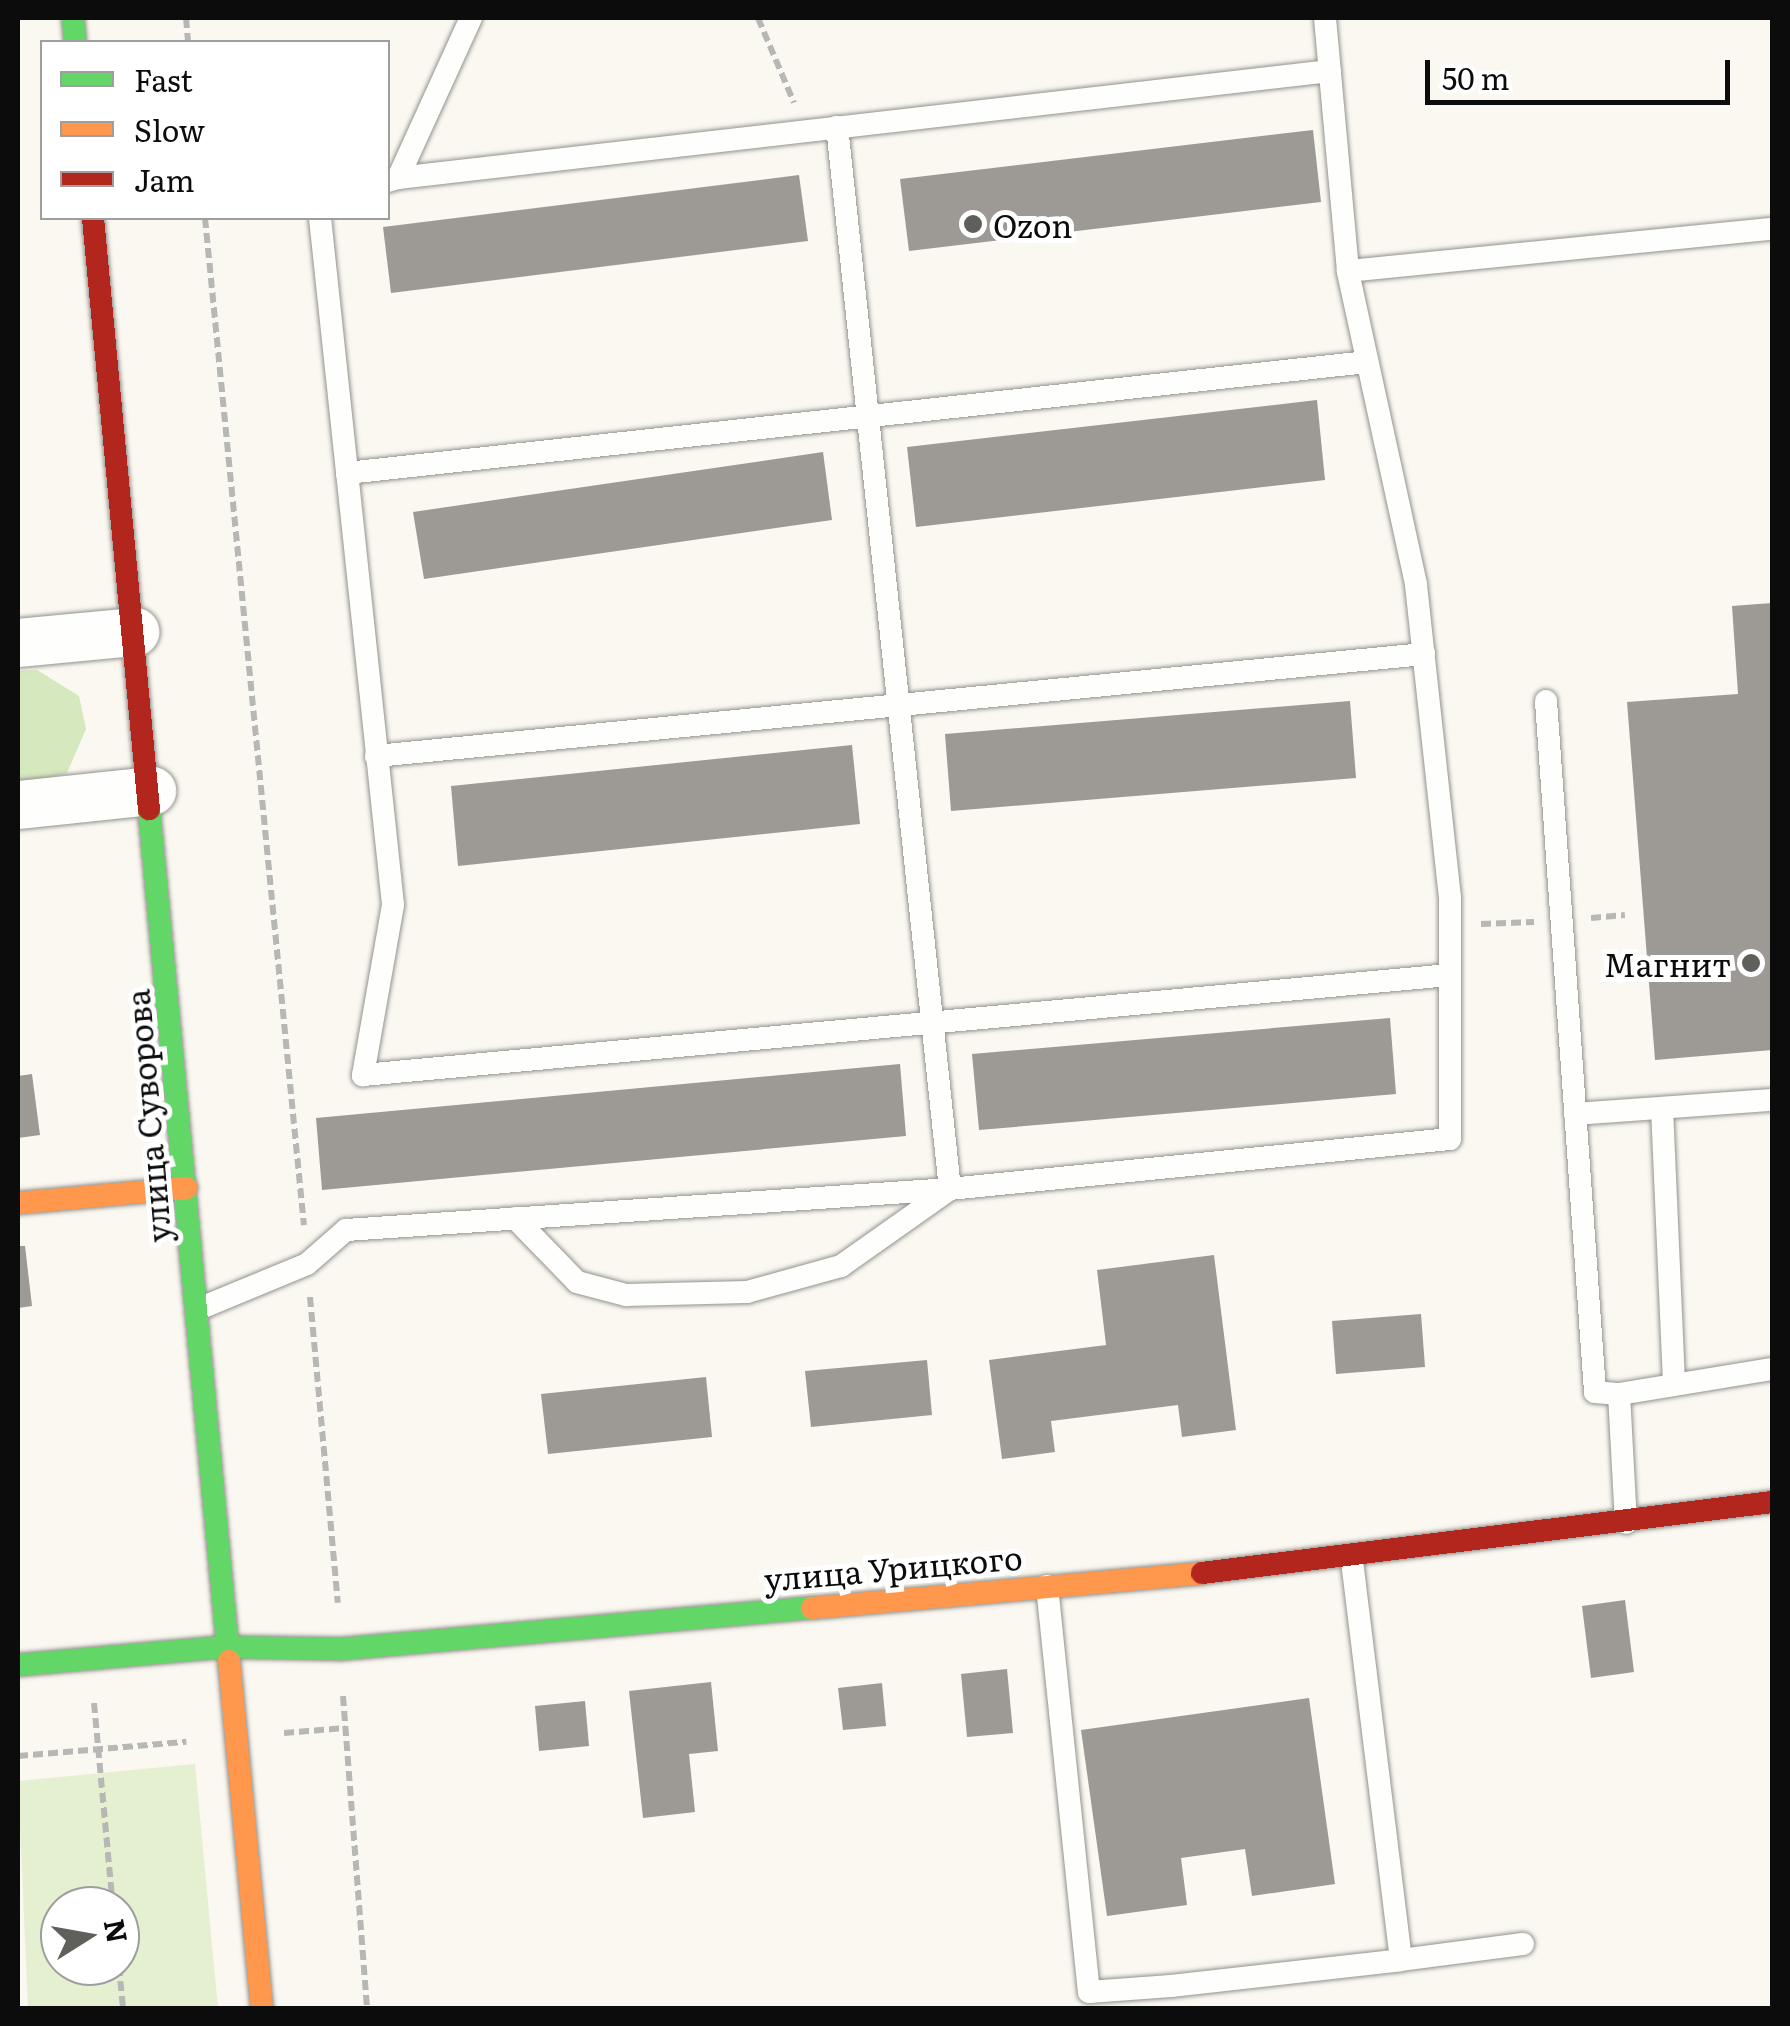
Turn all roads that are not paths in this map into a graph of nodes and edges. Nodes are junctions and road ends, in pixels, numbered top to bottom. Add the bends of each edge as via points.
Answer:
1 (471, 18) edge
2 (1324, 18) edge
3 (1330, 70) junction
4 (837, 128) junction
5 (392, 180) edge
6 (93, 220) edge
7 (320, 220) edge
8 (1772, 229) edge
9 (1348, 271) junction
10 (1367, 362) junction
11 (868, 416) junction
12 (347, 474) junction
13 (135, 632) junction
14 (18, 643) edge
15 (1424, 654) junction
16 (1546, 701) dead end
17 (899, 705) junction
18 (376, 756) junction
19 (152, 791) junction
20 (18, 805) edge
21 (1450, 976) junction
22 (933, 1023) junction
23 (1772, 1100) edge
24 (1662, 1108) junction
25 (1575, 1114) junction
26 (186, 1188) junction
27 (950, 1189) junction
28 (18, 1203) edge
29 (515, 1218) junction
30 (196, 1310) junction
31 (1772, 1369) edge
32 (1674, 1381) junction
33 (1620, 1394) junction
34 (1772, 1502) edge
35 (1626, 1523) junction
36 (1352, 1560) junction
37 (1046, 1586) junction
38 (225, 1648) junction
39 (18, 1665) edge
40 (1523, 1944) dead end
41 (1401, 1960) junction
42 (262, 2008) edge

1 - 5 lane
2 - 3 lane
3 - 4 lane
3 - 9 lane
4 - 5 lane
4 - 11 lane
6 - 13 street, улица Суворова
7 - 12 lane
8 - 9 lane
9 - 10 lane
10 - 11 lane
10 - 15 lane
11 - 12 lane
11 - 17 lane
12 - 18 lane
13 - 14 street
13 - 19 street, улица Суворова
15 - 17 lane
15 - 21 lane
16 - 25 lane
17 - 18 lane
17 - 22 lane
18 - 22 lane via 393,906 363,1075
19 - 20 street
19 - 26 street, улица Суворова
21 - 22 lane
21 - 27 lane via 1450,1139
22 - 27 lane
23 - 24 lane
24 - 25 lane
24 - 32 lane
25 - 33 lane via 1596,1392
26 - 28 street
26 - 30 street, улица Суворова
27 - 29 lane
27 - 29 lane via 841,1266 747,1292 626,1296 578,1282
29 - 30 lane via 346,1230 307,1264
30 - 38 street, улица Суворова
31 - 32 lane
32 - 33 lane
33 - 35 lane
34 - 35 street, улица Урицкого
35 - 36 street, улица Урицкого
36 - 37 street, улица Урицкого
36 - 41 lane
37 - 38 street, улица Урицкого via 341,1649
37 - 41 lane via 1089,1992
38 - 39 street, улица Урицкого
38 - 42 street, улица Суворова
40 - 41 lane

